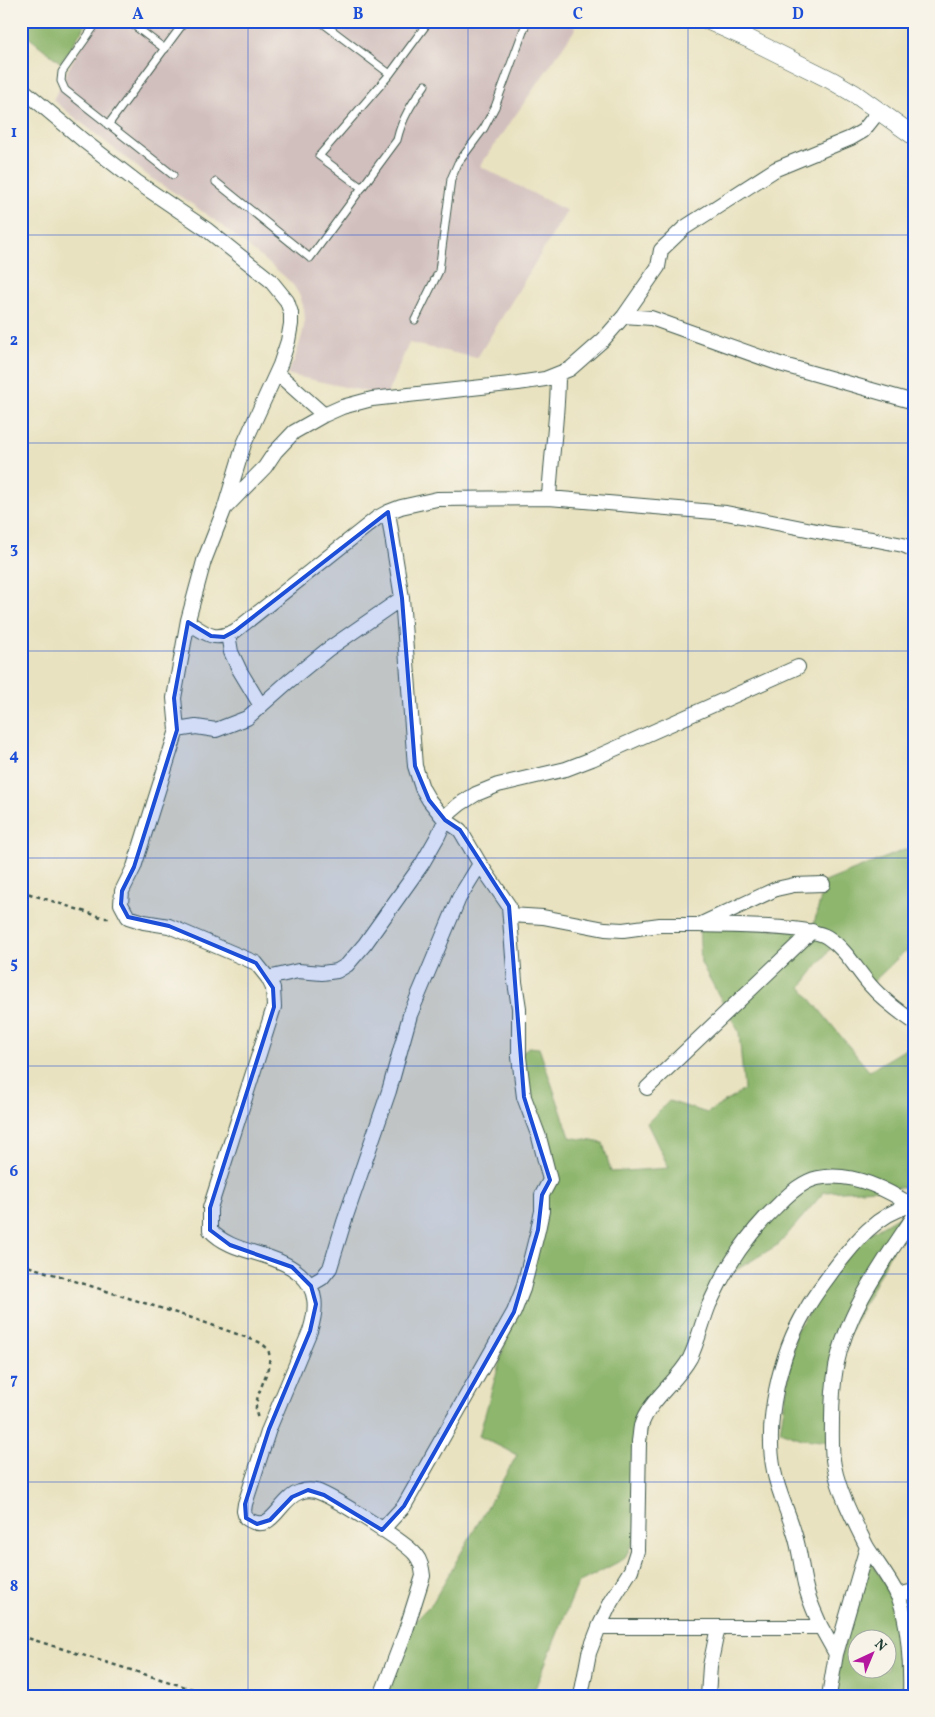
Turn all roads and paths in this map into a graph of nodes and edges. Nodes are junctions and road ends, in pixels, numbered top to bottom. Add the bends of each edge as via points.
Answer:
1 (98, 21) edge
2 (128, 21) edge
3 (185, 21) edge
4 (320, 21) edge
5 (429, 21) edge
6 (527, 21) edge
7 (711, 21) edge
8 (165, 49) junction
9 (390, 74) junction
10 (425, 85) dead end
11 (21, 88) edge
12 (880, 111) junction
13 (108, 125) junction
14 (914, 136) edge
15 (173, 175) dead end
16 (216, 182) dead end
17 (362, 188) junction
18 (624, 316) junction
19 (415, 320) dead end
20 (277, 373) junction
21 (558, 375) junction
22 (914, 402) edge
23 (324, 414) junction
24 (549, 498) junction
25 (224, 510) junction
26 (388, 512) junction
27 (914, 550) edge
28 (402, 598) junction
29 (188, 622) junction
30 (228, 634) junction
31 (798, 667) dead end
32 (261, 706) junction
33 (177, 730) junction
34 (445, 820) junction
35 (480, 864) junction
36 (823, 884) dead end
37 (21, 891) edge
38 (510, 915) junction
39 (128, 917) junction
40 (699, 925) junction
41 (812, 932) junction
42 (268, 978) junction
43 (914, 1022) edge
44 (647, 1088) dead end
45 (913, 1209) edge
46 (21, 1264) edge
47 (310, 1285) junction
48 (269, 1429) junction
49 (382, 1530) junction
50 (867, 1547) junction
51 (914, 1592) edge
52 (897, 1595) junction
53 (599, 1627) junction
54 (718, 1627) junction
55 (821, 1627) junction
56 (21, 1636) edge
57 (836, 1654) junction
58 (215, 1696) edge
59 (381, 1696) edge
60 (581, 1696) edge
61 (708, 1696) edge
62 (829, 1696) edge
63 (910, 1696) edge

1 - 13 lane via 68,61 61,81 65,90
2 - 8 lane
3 - 8 lane
4 - 9 lane
5 - 9 lane
6 - 19 lane via 492,114 458,163 451,179 439,271
7 - 12 street via 831,80
8 - 13 lane
9 - 17 lane via 319,156
10 - 17 lane via 409,108 397,140
11 - 20 street via 137,182 206,229 270,280 287,301 291,313 288,341
12 - 14 street
12 - 18 street via 863,131 776,169 684,228 661,250 658,267
13 - 15 lane
16 - 17 lane via 310,258
18 - 21 street via 591,352
18 - 22 street via 651,318 780,364
20 - 23 street
20 - 25 street via 244,444
21 - 23 street via 518,383 372,400
21 - 24 street
23 - 25 street via 294,432 266,467
24 - 26 street via 437,499
24 - 27 street via 726,513 903,545
25 - 29 street via 204,561
26 - 28 street
26 - 30 street
28 - 32 street via 327,650
28 - 34 street via 415,766 422,788
29 - 30 street via 211,636 224,637
29 - 33 street via 174,698
30 - 32 street via 231,652
31 - 34 street via 592,759 476,794 448,814
32 - 33 street via 247,718 216,730 196,727
33 - 39 street via 134,867 122,890 120,904
34 - 35 street via 460,830
34 - 42 street via 422,864 347,965 337,971 298,971
35 - 38 street via 509,906
35 - 47 street via 459,898 410,1016 389,1091 330,1268
36 - 40 street via 776,889
37 - 39 path via 104,918
38 - 40 street via 623,930 660,925
38 - 49 street via 524,1097 550,1180 542,1195 542,1212 514,1312 404,1506
39 - 42 street via 169,926 256,963
40 - 41 street
41 - 43 street via 835,943 885,1000
41 - 44 street
42 - 47 street via 273,988 274,1007 210,1208 210,1230 230,1246 283,1262
45 - 50 street via 861,1300 836,1366 833,1389 834,1464 845,1501
45 - 53 street via 880,1188 861,1181 843,1177 816,1178 790,1194 744,1242 709,1305 689,1359 650,1409 641,1426 637,1551 631,1570
45 - 55 street via 888,1213 874,1224 818,1290 805,1310 787,1353 774,1400 770,1425 774,1472 794,1531 805,1584
46 - 48 path via 259,1342 266,1347 269,1362 256,1415
47 - 48 street via 316,1304 314,1318
48 - 49 street via 245,1504 246,1518 257,1524 270,1520 292,1496 308,1490 324,1495
49 - 59 street via 415,1554 423,1576
50 - 52 street
50 - 57 street
51 - 52 street
52 - 63 street via 906,1633 911,1672
53 - 54 street
53 - 60 street via 589,1652
54 - 55 street
54 - 61 street
55 - 57 street
56 - 58 path
57 - 62 street

